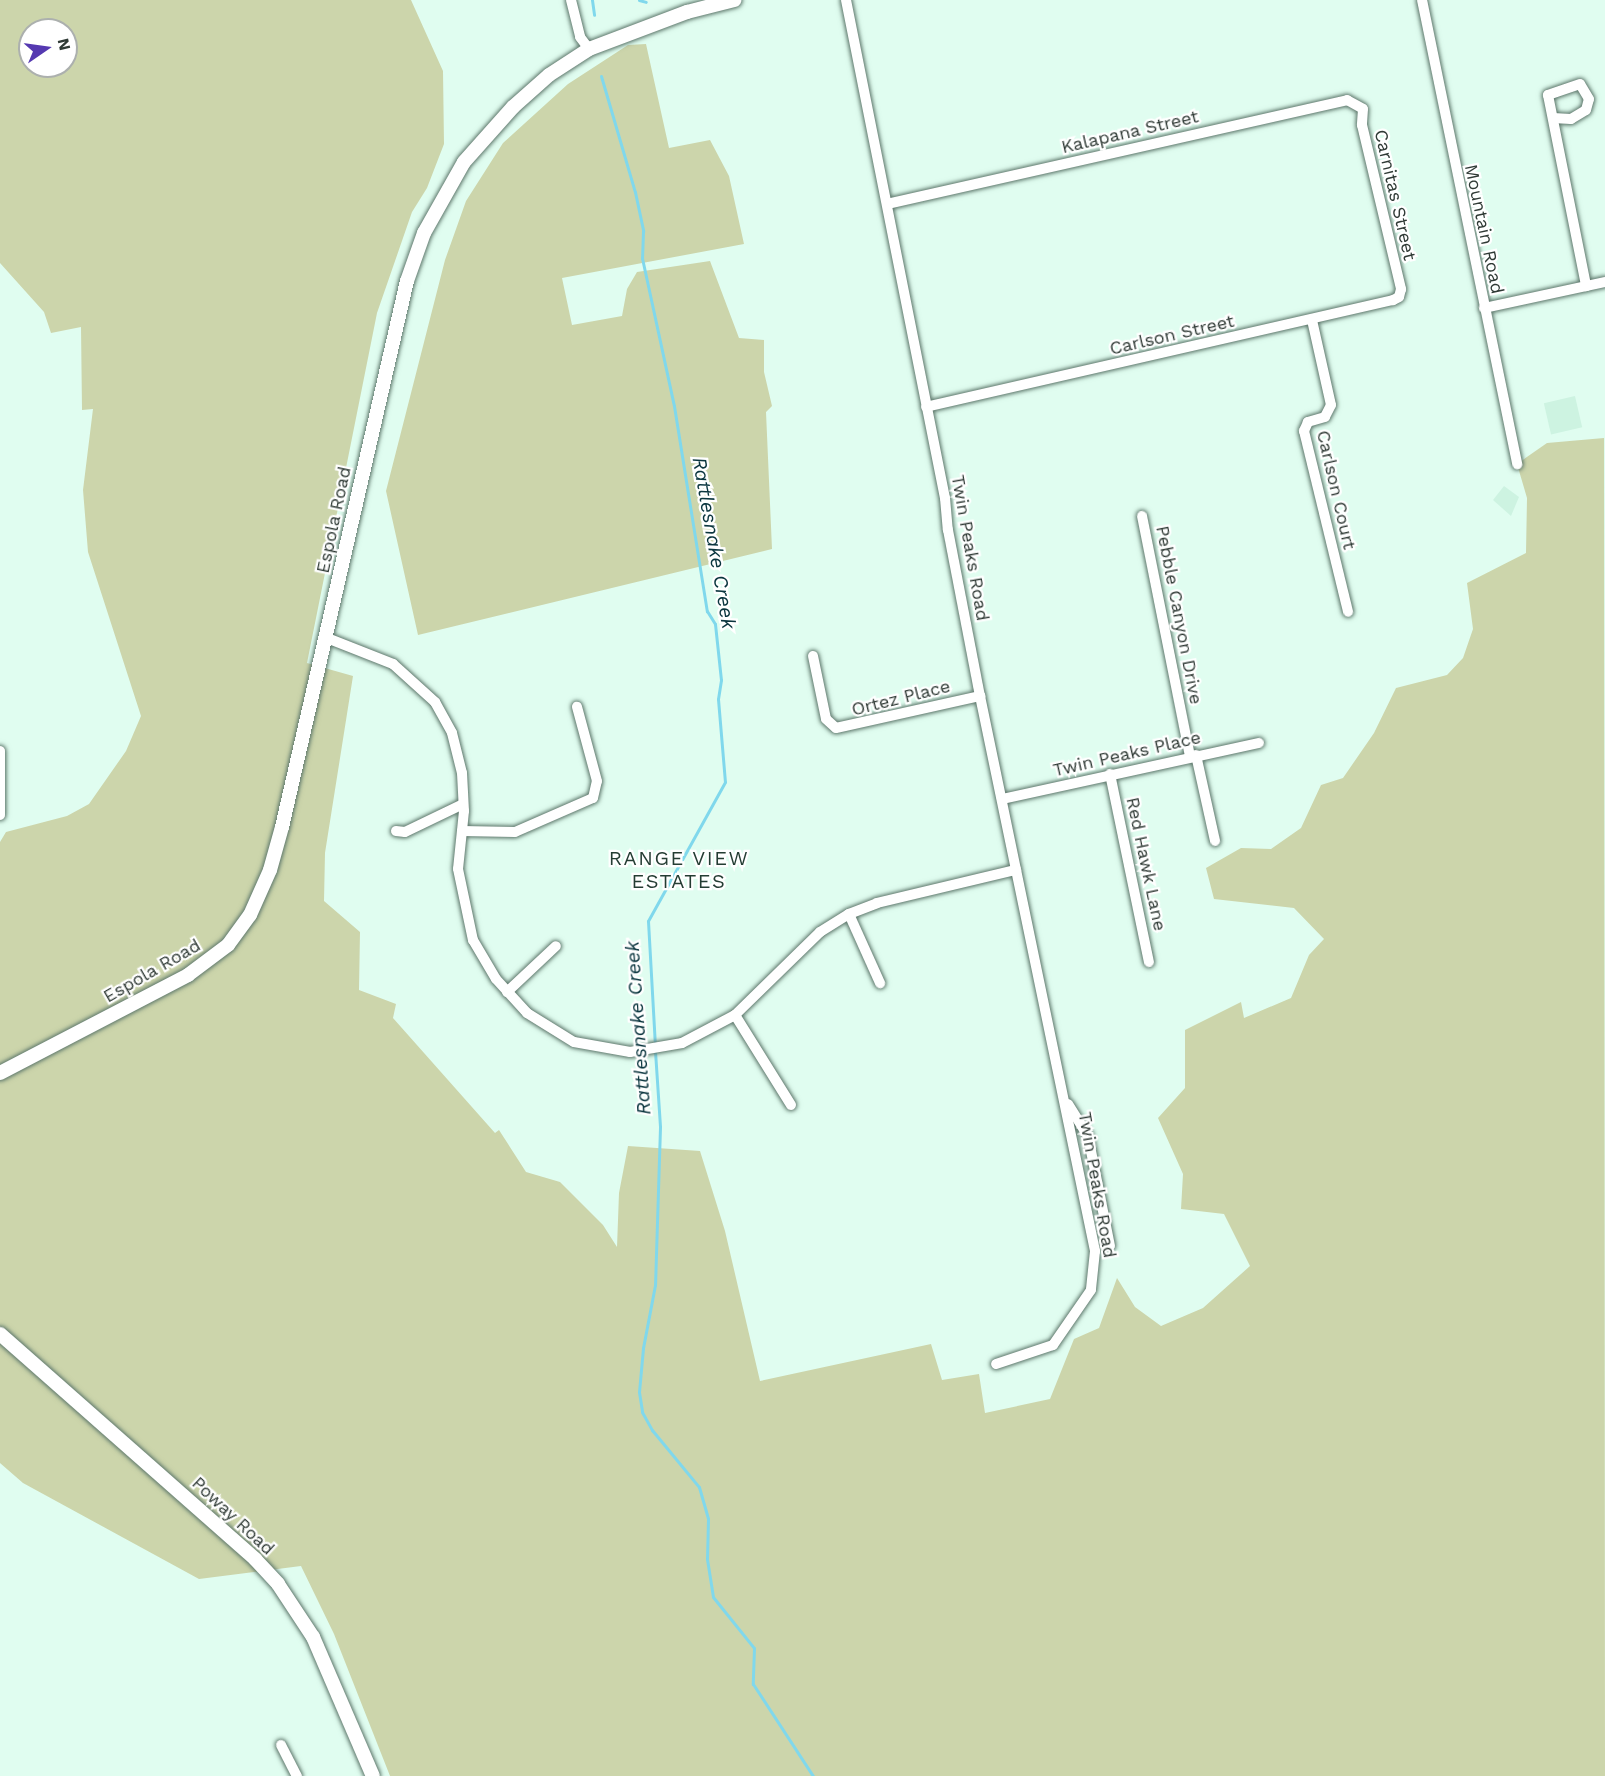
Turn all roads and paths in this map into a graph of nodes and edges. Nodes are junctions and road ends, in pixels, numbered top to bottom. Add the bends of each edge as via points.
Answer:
1 (571, 0) edge
2 (734, 0) edge
3 (846, 0) edge
4 (1422, 0) edge
5 (589, 49) junction
6 (1553, 118) dead end
7 (1362, 125) joint
8 (887, 204) junction
9 (1396, 273) joint
10 (1605, 282) edge
11 (1586, 286) junction
12 (1484, 308) junction
13 (1312, 320) junction
14 (926, 407) junction
15 (1517, 464) dead end
16 (1142, 516) dead end
17 (1348, 612) dead end
18 (327, 638) junction
19 (813, 656) dead end
20 (980, 696) junction
21 (577, 707) dead end
22 (1259, 743) dead end
23 (0, 751) edge
24 (1193, 755) junction
25 (1110, 774) junction
26 (1002, 799) junction
27 (464, 804) junction
28 (0, 815) edge
29 (396, 831) dead end
30 (462, 831) junction
31 (1215, 841) dead end
32 (1016, 870) junction
33 (849, 914) junction
34 (556, 946) dead end
35 (1149, 962) dead end
36 (880, 983) dead end
37 (507, 992) junction
38 (735, 1015) junction
39 (0, 1073) edge
40 (1066, 1101) junction
41 (791, 1105) dead end
42 (1110, 1246) dead end
43 (0, 1334) edge
44 (996, 1364) dead end
45 (281, 1745) dead end
46 (297, 1776) edge
47 (373, 1776) edge

1 - 5 street via 580,37
2 - 5 main road, Espola Road via 687,12
3 - 8 street, Twin Peaks Road
4 - 12 street, Mountain Road
5 - 18 main road, Espola Road via 535,87 480,142 456,174 421,240 400,306
6 - 11 street
7 - 8 street, Kalapana Street via 1363,109 1347,100
7 - 9 street, Carnitas Street
8 - 14 street, Twin Peaks Road
9 - 13 street, Carlson Street via 1399,297
10 - 11 street
11 - 12 street
12 - 15 street, Mountain Road
13 - 14 street, Carlson Street
13 - 17 street, Carlson Court via 1331,405 1325,417 1308,422 1304,431
14 - 20 street, Twin Peaks Road
16 - 24 street, Pebble Canyon Drive
18 - 27 street via 384,658 427,692 452,733 462,773
18 - 39 main road, Espola Road via 270,870 240,930 215,957 189,975
19 - 20 street, Ortez Place via 826,719 836,728
20 - 26 street, Twin Peaks Road
21 - 30 street via 597,781 593,798 515,832
22 - 24 street, Twin Peaks Place
23 - 28 street
24 - 25 street, Twin Peaks Place
24 - 31 street, Pebble Canyon Drive
25 - 26 street, Twin Peaks Place
25 - 35 street, Red Hawk Lane
26 - 32 street, Twin Peaks Road
27 - 29 street via 405,832
27 - 30 street
30 - 37 street via 458,869 466,918 478,950
32 - 33 street via 877,903
32 - 40 street, Twin Peaks Road
33 - 36 street
33 - 38 street via 820,932
34 - 37 street
37 - 38 street via 554,1032 574,1042 609,1050 648,1051 682,1043
38 - 41 street
40 - 42 street, Twin Peaks Road via 1088,1136
40 - 44 street, Twin Peaks Road via 1093,1232 1094,1279 1078,1312 1053,1345
43 - 47 main road, Poway Road via 230,1536 278,1584 313,1637
45 - 46 street

